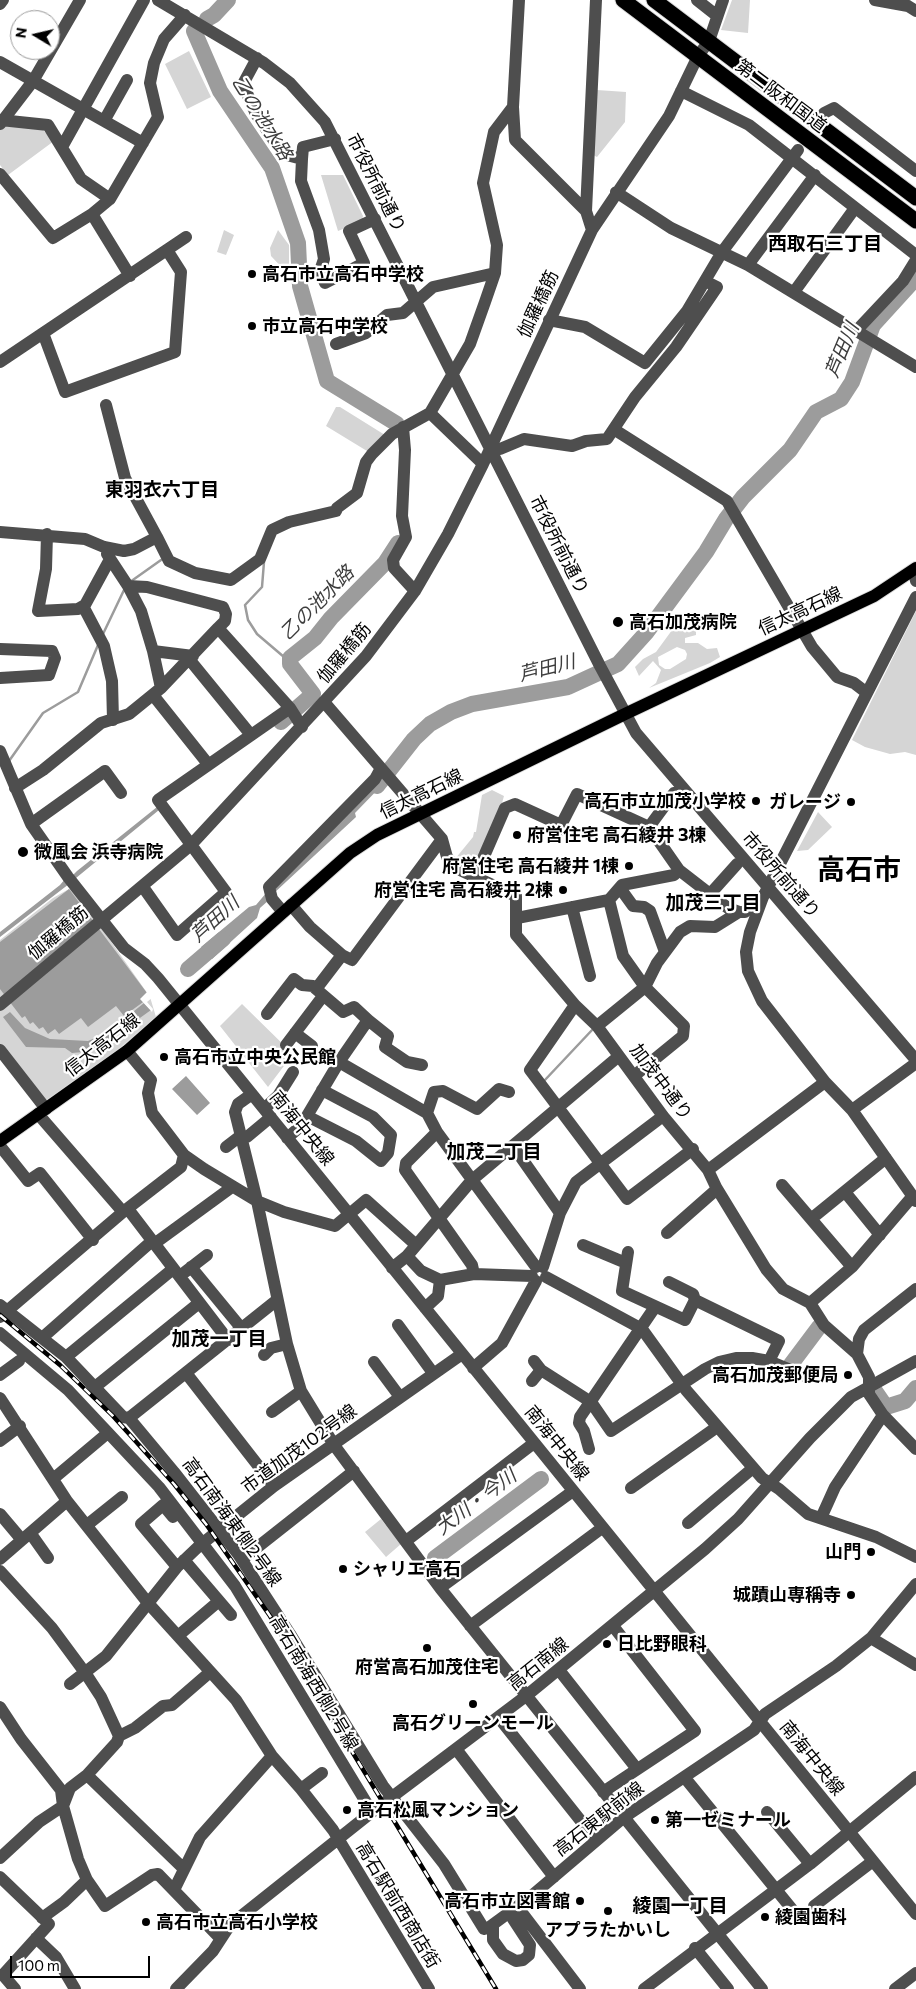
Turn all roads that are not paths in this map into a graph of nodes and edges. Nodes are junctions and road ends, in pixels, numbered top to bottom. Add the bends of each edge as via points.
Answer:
1 (3, 0) edge
2 (80, 0) edge
3 (144, 0) edge
4 (158, 0) edge
5 (519, 0) edge
6 (596, 0) edge
7 (623, 0) edge
8 (654, 0) edge
9 (697, 0) edge
10 (723, 0) edge
11 (875, 0) edge
12 (0, 4) edge
13 (916, 11) edge
14 (185, 15) junction
15 (716, 15) junction
16 (709, 41) junction
17 (698, 56) junction
18 (256, 58) junction
19 (0, 62) edge
20 (127, 80) dead end
21 (34, 82) junction
22 (682, 91) junction
23 (514, 107) junction
24 (83, 110) junction
25 (824, 113) dead end
26 (1, 121) edge
27 (104, 121) junction
28 (335, 139) junction
29 (143, 143) junction
30 (62, 147) junction
31 (795, 153) junction
32 (302, 159) junction
33 (916, 170) edge
34 (0, 174) edge
35 (815, 175) junction
36 (616, 192) junction
37 (916, 198) edge
38 (110, 199) junction
39 (855, 208) junction
40 (586, 211) junction
41 (92, 214) junction
42 (375, 219) junction
43 (916, 222) edge
44 (592, 230) junction
45 (186, 236) dead end
46 (167, 250) junction
47 (722, 252) junction
48 (916, 255) edge
49 (916, 260) edge
50 (748, 265) junction
51 (495, 273) junction
52 (130, 276) junction
53 (705, 281) junction
54 (794, 292) junction
55 (416, 301) junction
56 (549, 320) junction
57 (43, 333) junction
58 (865, 335) junction
59 (336, 344) dead end
60 (0, 362) edge
61 (916, 367) edge
62 (452, 372) junction
63 (106, 405) dead end
64 (430, 413) junction
65 (403, 427) junction
66 (614, 430) junction
67 (490, 446) junction
68 (483, 464) junction
69 (0, 532) edge
70 (47, 534) junction
71 (157, 537) junction
72 (107, 553) junction
73 (915, 574) edge
74 (127, 585) junction
75 (415, 591) junction
76 (916, 598) edge
77 (83, 606) junction
78 (218, 628) junction
79 (802, 629) junction
80 (0, 649) edge
81 (153, 651) junction
82 (191, 657) junction
83 (0, 678) edge
84 (157, 692) junction
85 (867, 692) junction
86 (324, 702) junction
87 (291, 711) junction
88 (625, 714) junction
89 (113, 720) junction
90 (302, 727) junction
91 (251, 735) junction
92 (3, 759) edge
93 (208, 764) junction
94 (385, 773) junction
95 (15, 788) junction
96 (121, 793) dead end
97 (674, 793) dead end
98 (419, 814) junction
99 (32, 824) junction
100 (649, 827) junction
101 (442, 839) junction
102 (190, 845) junction
103 (736, 864) dead end
104 (679, 870) junction
105 (475, 877) junction
106 (143, 887) junction
107 (620, 888) junction
108 (769, 890) junction
109 (711, 893) junction
110 (609, 900) junction
111 (572, 907) junction
112 (287, 908) junction
113 (739, 912) junction
114 (757, 912) junction
115 (102, 918) junction
116 (517, 918) junction
117 (665, 952) junction
118 (342, 955) junction
119 (590, 976) dead end
120 (644, 987) junction
121 (320, 992) junction
122 (175, 999) junction
123 (2, 1004) edge
124 (575, 1005) junction
125 (268, 1007) dead end
126 (368, 1020) junction
127 (597, 1026) junction
128 (295, 1033) junction
129 (286, 1045) dead end
130 (312, 1046) dead end
131 (127, 1051) junction
132 (619, 1056) junction
133 (3, 1059) edge
134 (339, 1062) junction
135 (916, 1062) edge
136 (422, 1065) dead end
137 (293, 1072) dead end
138 (634, 1076) junction
139 (826, 1082) junction
140 (322, 1090) junction
141 (510, 1092) dead end
142 (252, 1094) junction
143 (558, 1107) junction
144 (852, 1110) junction
145 (42, 1112) junction
146 (267, 1113) junction
147 (427, 1113) junction
148 (307, 1116) junction
149 (663, 1116) junction
150 (437, 1132) junction
151 (242, 1137) junction
152 (287, 1138) junction
153 (0, 1141) edge
154 (0, 1146) edge
155 (513, 1146) junction
156 (226, 1147) dead end
157 (692, 1150) junction
158 (184, 1155) junction
159 (886, 1158) junction
160 (598, 1164) junction
161 (708, 1170) junction
162 (472, 1180) junction
163 (782, 1185) dead end
164 (232, 1187) junction
165 (717, 1189) junction
166 (845, 1192) junction
167 (914, 1199) edge
168 (257, 1201) junction
169 (125, 1211) junction
170 (560, 1213) junction
171 (349, 1214) junction
172 (440, 1217) junction
173 (811, 1219) junction
174 (662, 1232) dead end
175 (880, 1235) junction
176 (93, 1240) junction
177 (153, 1243) junction
178 (416, 1244) junction
179 (583, 1245) dead end
180 (208, 1255) dead end
181 (407, 1256) junction
182 (191, 1267) junction
183 (852, 1267) junction
184 (392, 1268) junction
185 (176, 1273) junction
186 (474, 1274) junction
187 (538, 1274) junction
188 (440, 1280) junction
189 (669, 1282) dead end
190 (916, 1289) edge
191 (277, 1300) junction
192 (695, 1300) junction
193 (199, 1302) junction
194 (810, 1303) junction
195 (655, 1306) junction
196 (425, 1308) junction
197 (3, 1311) edge
198 (398, 1325) dead end
199 (242, 1329) junction
200 (642, 1329) junction
201 (0, 1333) edge
202 (42, 1338) junction
203 (228, 1340) junction
204 (287, 1344) junction
205 (462, 1354) junction
206 (857, 1354) junction
207 (264, 1355) dead end
208 (66, 1357) junction
209 (19, 1361) dead end
210 (769, 1361) junction
211 (916, 1361) edge
212 (374, 1362) dead end
213 (473, 1368) junction
214 (186, 1373) junction
215 (434, 1373) junction
216 (0, 1375) edge
217 (805, 1376) dead end
218 (532, 1381) dead end
219 (682, 1384) junction
220 (95, 1387) junction
221 (868, 1388) junction
222 (301, 1391) junction
223 (400, 1397) junction
224 (0, 1398) edge
225 (591, 1402) junction
226 (272, 1412) dead end
227 (883, 1415) junction
228 (129, 1418) junction
229 (20, 1426) junction
230 (717, 1427) junction
231 (102, 1437) dead end
232 (0, 1440) edge
233 (534, 1443) junction
234 (334, 1445) junction
235 (589, 1449) dead end
236 (916, 1449) edge
237 (752, 1468) junction
238 (354, 1471) junction
239 (53, 1479) junction
240 (770, 1484) junction
241 (274, 1486) junction
242 (631, 1488) dead end
243 (573, 1491) junction
244 (122, 1496) dead end
245 (67, 1502) junction
246 (0, 1514) edge
247 (821, 1518) junction
248 (688, 1523) dead end
249 (87, 1525) junction
250 (602, 1528) junction
251 (219, 1530) junction
252 (27, 1537) junction
253 (406, 1541) junction
254 (200, 1545) junction
255 (245, 1557) dead end
256 (916, 1557) edge
257 (48, 1558) dead end
258 (0, 1559) edge
259 (180, 1563) junction
260 (0, 1571) edge
261 (916, 1584) edge
262 (440, 1588) junction
263 (654, 1590) junction
264 (218, 1601) junction
265 (148, 1603) junction
266 (231, 1615) dead end
267 (470, 1626) junction
268 (613, 1626) junction
269 (179, 1635) junction
270 (871, 1638) junction
271 (916, 1665) edge
272 (559, 1670) junction
273 (209, 1672) junction
274 (86, 1674) junction
275 (70, 1684) dead end
276 (526, 1696) junction
277 (0, 1707) edge
278 (498, 1718) junction
279 (760, 1721) junction
280 (119, 1736) junction
281 (456, 1749) junction
282 (272, 1756) junction
283 (637, 1769) junction
284 (322, 1773) dead end
285 (87, 1775) junction
286 (916, 1777) edge
287 (685, 1778) junction
288 (301, 1789) junction
289 (603, 1792) junction
290 (392, 1796) junction
291 (63, 1806) junction
292 (372, 1812) junction
293 (767, 1812) dead end
294 (623, 1818) junction
295 (850, 1832) junction
296 (337, 1839) junction
297 (596, 1840) junction
298 (0, 1858) edge
299 (873, 1861) junction
300 (810, 1864) junction
301 (184, 1869) junction
302 (0, 1877) edge
303 (554, 1877) junction
304 (87, 1880) junction
305 (775, 1889) junction
306 (174, 1890) junction
307 (529, 1898) junction
308 (814, 1906) dead end
309 (519, 1909) junction
310 (916, 1914) edge
311 (42, 1918) junction
312 (800, 1919) dead end
313 (489, 1927) junction
314 (716, 1933) junction
315 (36, 1938) junction
316 (220, 1938) junction
317 (695, 1948) junction
318 (916, 1973) edge
319 (16, 1989) edge
320 (75, 1989) edge
321 (176, 1989) edge
322 (428, 1989) edge
323 (580, 1989) edge
324 (644, 1989) edge
325 (728, 1989) edge
326 (762, 1989) edge
327 (894, 1989) edge

1 - 12 street
2 - 21 street
3 - 24 street
4 - 14 street, 市役所前通り
5 - 23 street
6 - 40 street
7 - 17 highway, 第二阪和国道
8 - 16 highway, 第二阪和国道
9 - 15 street
10 - 15 street
11 - 13 street via 908,6
14 - 18 street, 市役所前通り
14 - 29 street via 164,39 154,63 150,83 158,118
15 - 16 street
16 - 17 street, 伽羅橋筋
16 - 37 highway, 第二阪和国道
17 - 22 street, 伽羅橋筋
17 - 43 highway, 第二阪和国道
18 - 28 street, 市役所前通り via 290,83 325,122
18 - 32 street via 242,84 256,114 283,154
19 - 21 street
20 - 27 street
21 - 24 street
21 - 26 street
22 - 31 street
22 - 36 street, 伽羅橋筋 via 669,116
23 - 40 street via 515,140
23 - 51 street via 494,132 483,183 496,245
24 - 27 street
24 - 30 street
25 - 33 street via 834,108
26 - 30 street via 48,125
27 - 29 street
28 - 32 street via 303,147
28 - 42 street, 市役所前通り
29 - 38 street
30 - 38 street via 81,179
31 - 35 street
31 - 47 street
32 - 42 street via 300,181 319,230 324,259 320,271 325,283 364,263 349,231
34 - 41 street via 53,238
35 - 39 street
35 - 50 street
36 - 44 street, 伽羅橋筋
36 - 47 street via 678,232
38 - 41 street
39 - 48 street
39 - 54 street
40 - 44 street
41 - 52 street
42 - 55 street, 市役所前通り
44 - 56 street, 伽羅橋筋
45 - 46 street
46 - 52 street
46 - 57 street via 181,272 175,352 65,392
47 - 50 street
47 - 53 street
49 - 58 street
50 - 54 street
51 - 55 street via 433,287
51 - 62 street via 470,344
52 - 57 street
53 - 56 street via 668,338 645,363 585,328
53 - 66 street via 717,287
54 - 58 street
55 - 59 street via 403,313 387,315 366,333
55 - 62 street, 市役所前通り
56 - 67 street, 伽羅橋筋
57 - 60 street
58 - 61 street
62 - 64 street
62 - 67 street, 市役所前通り
63 - 71 street via 125,478
64 - 65 street
64 - 68 street
65 - 71 street via 366,462 356,493 336,511 289,522 272,530 260,559 231,580 195,573 169,561
65 - 75 street via 402,516 406,537 393,560 394,568
66 - 67 street via 608,439 572,446 524,439 500,449
66 - 79 street via 727,501
67 - 68 street, 伽羅橋筋
67 - 88 street, 市役所前通り
68 - 75 street, 伽羅橋筋
69 - 70 street
70 - 72 street via 85,539
70 - 77 street via 46,569 38,611
71 - 72 street via 134,549
72 - 74 street
72 - 77 street
73 - 79 main road, 信太高石線
74 - 78 street via 223,607 225,621
74 - 81 street via 141,611
75 - 86 street, 伽羅橋筋 via 366,656
76 - 85 street
77 - 89 street via 104,646 112,681
78 - 82 street
78 - 87 street
79 - 85 street via 812,648 837,677
79 - 88 main road, 信太高石線
80 - 83 street via 52,651 55,658 49,675
81 - 82 street
81 - 84 street
82 - 84 street
82 - 91 street
84 - 89 street via 129,714
84 - 93 street
85 - 108 street
86 - 90 street, 伽羅橋筋
86 - 94 street, 加茂中通り
87 - 90 street
87 - 91 street
88 - 98 main road, 信太高石線
88 - 108 street, 市役所前通り via 636,733
89 - 95 street via 101,724
90 - 102 street, 伽羅橋筋
91 - 93 street
92 - 95 street, 南海中央線
93 - 102 street via 158,800
94 - 98 street, 加茂中通り
94 - 112 street via 375,779 269,887 270,894
95 - 99 street, 南海中央線
96 - 99 street via 105,771
97 - 100 street
98 - 101 street, 加茂中通り
98 - 112 main road, 信太高石線 via 350,853
99 - 115 street, 南海中央線
100 - 104 street
100 - 105 street via 577,794 559,829 515,804 505,808
101 - 105 street, 加茂中通り via 447,857 458,869
101 - 118 street via 352,960
102 - 106 street, 伽羅橋筋
102 - 106 street via 226,892 176,935
103 - 109 street
104 - 107 street via 674,875
104 - 109 street
105 - 116 street, 加茂中通り via 516,896
106 - 115 street, 伽羅橋筋
107 - 110 street
107 - 117 street via 633,906 650,911
108 - 114 street
108 - 135 street, 市役所前通り
109 - 113 street via 728,908
110 - 111 street
110 - 120 street via 623,956
111 - 116 street
111 - 119 street
112 - 118 street
112 - 122 main road, 信太高石線
113 - 114 street
113 - 117 street via 715,927 690,926 680,932
114 - 139 street via 746,952 754,987
115 - 122 street, 南海中央線 via 124,948 145,964
115 - 123 street, 伽羅橋筋
116 - 124 street, 加茂中通り via 516,935
117 - 120 street
118 - 121 street
120 - 127 street
120 - 138 street via 684,1026 683,1036
121 - 125 street via 294,979
121 - 126 street via 343,1012 354,1007
121 - 128 street
122 - 131 main road, 信太高石線
122 - 142 street, 南海中央線
124 - 127 street, 加茂中通り
124 - 143 street via 530,1070
126 - 134 street
126 - 136 street via 388,1036 385,1047 407,1062
127 - 132 street, 加茂中通り
128 - 129 street
128 - 130 street
131 - 145 main road, 信太高石線
131 - 158 street via 151,1080 148,1093 152,1113
132 - 138 street, 加茂中通り
132 - 143 street
133 - 145 street
134 - 140 street
134 - 147 street
135 - 144 street
137 - 146 street
138 - 149 street, 加茂中通り
139 - 144 street
139 - 161 street
140 - 148 street
140 - 148 street via 373,1117 391,1135 388,1153 381,1161 356,1141
141 - 147 street via 499,1089 477,1109 444,1091 434,1092
142 - 146 street, 南海中央線
142 - 151 street via 238,1104 234,1112
143 - 155 street
143 - 160 street
144 - 159 street
145 - 153 main road, 信太高石線
145 - 169 street
146 - 151 street via 247,1138
146 - 152 street, 南海中央線
147 - 150 street
148 - 152 street
149 - 157 street, 加茂中通り
149 - 160 street
150 - 162 street
150 - 172 street via 406,1163 405,1170
151 - 156 street
151 - 168 street
152 - 171 street, 南海中央線
154 - 176 street via 28,1181 40,1173
155 - 162 street
155 - 170 street
157 - 160 street via 627,1199
157 - 161 street, 加茂中通り
158 - 164 street
158 - 169 street via 181,1167
159 - 166 street
159 - 167 street
160 - 170 street via 576,1182
161 - 165 street, 加茂中通り
162 - 172 street
162 - 187 street
163 - 173 street
164 - 168 street
164 - 177 street
165 - 174 street
165 - 194 street, 加茂中通り via 766,1268 783,1289
166 - 173 street
166 - 175 street
167 - 175 street
168 - 171 street via 335,1226
168 - 191 street
169 - 176 street
169 - 177 street
170 - 187 street
171 - 178 street via 366,1200
171 - 184 street, 南海中央線
172 - 178 street
172 - 186 street via 472,1265
173 - 183 street
175 - 183 street
176 - 197 street
177 - 185 street
177 - 202 street
178 - 181 street
179 - 195 street via 627,1257 622,1291
180 - 182 street
181 - 184 street
181 - 188 street via 421,1271
182 - 185 street
182 - 199 street
183 - 194 street
184 - 196 street, 南海中央線
185 - 193 street
185 - 208 street
186 - 187 street
186 - 188 street
187 - 200 street
187 - 213 street via 502,1343
188 - 196 street via 438,1296
189 - 192 street via 693,1294
190 - 206 street via 864,1330
191 - 199 street
191 - 204 street
192 - 195 street via 685,1320
192 - 210 street via 779,1341
193 - 203 street
193 - 220 street
194 - 206 street via 824,1325
195 - 200 street
196 - 205 street, 南海中央線
197 - 202 street, 高石南海東側2号線
198 - 215 street
199 - 203 street
200 - 219 street
200 - 225 street
201 - 254 street, 高石南海西側2号線 via 68,1390 119,1442 159,1487
202 - 208 street, 高石南海東側2号線
203 - 214 street
204 - 207 street via 271,1348
204 - 222 street
205 - 213 street, 南海中央線
205 - 215 street, 市道加茂102号線
206 - 221 street via 869,1377
208 - 220 street, 高石南海東側2号線
209 - 216 street
210 - 217 street
210 - 219 street via 736,1358 719,1362
211 - 221 street, 高石南線
212 - 223 street
213 - 233 street, 南海中央線
214 - 228 street
214 - 241 street
215 - 223 street, 市道加茂102号線
218 - 225 street via 537,1365
219 - 225 street via 610,1431
219 - 230 street
220 - 228 street, 高石南海東側2号線 via 123,1417
221 - 227 street
221 - 240 street, 高石南線 via 851,1397
222 - 226 street
222 - 234 street
223 - 234 street, 市道加茂102号線
224 - 229 street, 高石駅前西商店街
225 - 235 street via 579,1423
227 - 236 street
227 - 247 street via 836,1487
228 - 251 street, 高石南海東側2号線
229 - 232 street
229 - 239 street, 高石駅前西商店街
230 - 237 street
230 - 242 street
231 - 239 street
233 - 243 street, 南海中央線
233 - 253 street
234 - 238 street
234 - 241 street, 市道加茂102号線
237 - 240 street
237 - 248 street
238 - 253 street
238 - 255 street
239 - 245 street, 高石駅前西商店街
240 - 247 street via 808,1514
240 - 263 street, 高石南線 via 738,1519
241 - 251 street, 市道加茂102号線
243 - 250 street, 南海中央線
243 - 262 street
244 - 249 street
245 - 249 street, 高石駅前西商店街
245 - 252 street
246 - 252 street
247 - 256 street
249 - 265 street, 高石駅前西商店街
250 - 263 street, 南海中央線
250 - 267 street
251 - 254 street, 市道加茂102号線
251 - 290 street, 高石南海東側2号線 via 285,1626
252 - 257 street
252 - 258 street
253 - 262 street
254 - 259 street, 市道加茂102号線
254 - 259 street via 163,1505 141,1524
254 - 292 street, 高石南海西側2号線 via 235,1586
259 - 264 street
259 - 265 street, 市道加茂102号線
260 - 274 street via 52,1628
261 - 270 street, 高石東駅前線
262 - 267 street
263 - 268 street, 高石南線
263 - 279 street, 南海中央線
264 - 266 street
264 - 269 street
265 - 269 street, 高石駅前西商店街
265 - 274 street, 市道加茂102号線 via 106,1656
267 - 276 street
268 - 272 street, 高石南線
268 - 283 street via 695,1731
269 - 273 street, 高石駅前西商店街
270 - 271 street
270 - 279 street, 高石東駅前線 via 836,1666 775,1706
272 - 276 street, 高石南線
272 - 283 street
273 - 280 street via 172,1705 163,1706
273 - 282 street, 高石駅前西商店街 via 236,1700
274 - 275 street, 市道加茂102号線
274 - 280 street
276 - 278 street, 高石南線
276 - 289 street
277 - 291 street via 61,1790
278 - 281 street, 高石南線
278 - 297 street
279 - 287 street, 高石東駅前線 via 754,1730
279 - 295 street, 南海中央線
280 - 285 street
281 - 290 street, 高石南線
281 - 303 street
282 - 288 street, 高石駅前西商店街
282 - 301 street via 200,1837
283 - 289 street
284 - 288 street
285 - 291 street via 70,1788
285 - 301 street
286 - 295 street
287 - 294 street, 高石東駅前線
287 - 305 street
288 - 296 street, 高石駅前西商店街
289 - 294 street
290 - 292 street, 高石南線
290 - 313 street, 高石南海東側2号線
291 - 298 street via 39,1822
291 - 304 street
292 - 296 street, 高石南線
293 - 300 street
294 - 297 street, 高石東駅前線
294 - 314 street
295 - 299 street, 南海中央線
295 - 300 street
296 - 316 street, 高石南線 via 230,1925
296 - 322 street, 高石駅前西商店街
297 - 303 street, 高石東駅前線
299 - 308 street
299 - 310 street, 南海中央線
300 - 305 street
301 - 306 street
302 - 311 street
303 - 307 street, 高石東駅前線
304 - 306 street via 105,1906 152,1874 158,1874
304 - 311 street
305 - 312 street
305 - 314 street
306 - 316 street
307 - 309 street
307 - 313 street, 高石東駅前線
309 - 313 street, 高石南海東側2号線 via 513,1922 531,1950 523,1960 516,1961 503,1954
309 - 323 street
311 - 315 street via 49,1924
314 - 317 street
314 - 326 street
315 - 319 street via 3,1975
315 - 320 street via 56,1957
316 - 321 street, 高石南線 via 213,1951
317 - 324 street
317 - 325 street
318 - 327 street

